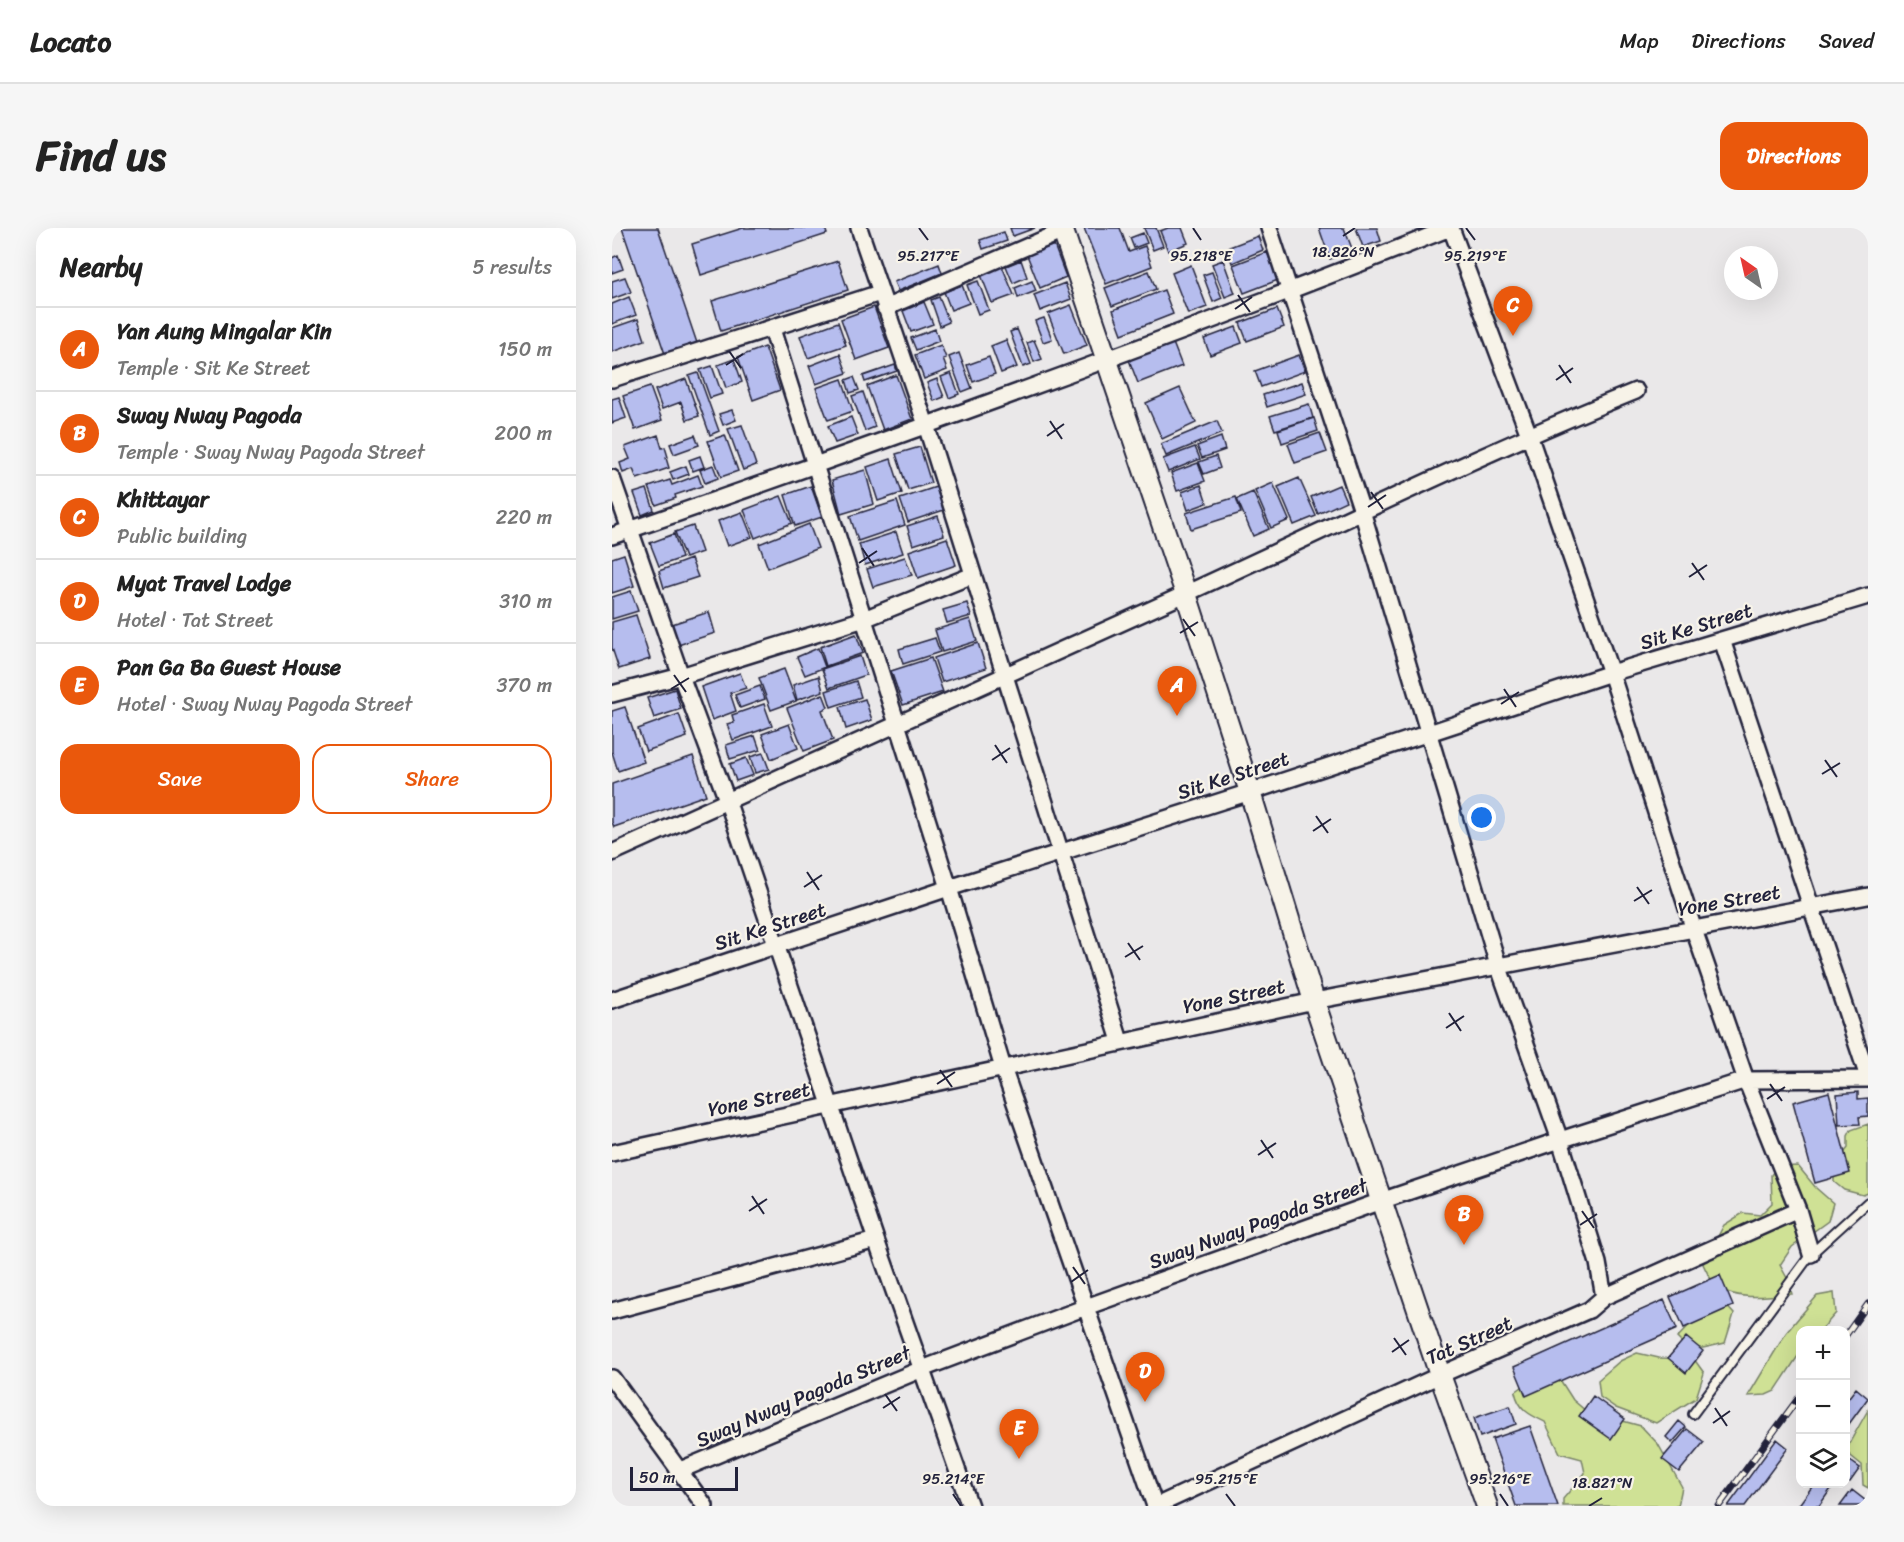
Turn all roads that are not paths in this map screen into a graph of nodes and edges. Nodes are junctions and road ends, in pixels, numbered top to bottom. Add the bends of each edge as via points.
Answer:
1 (859, 228) edge
2 (1269, 228) edge
3 (1450, 228) edge
4 (1063, 230) edge
5 (1290, 292) junction
6 (880, 293) junction
7 (885, 308) junction
8 (772, 329) junction
9 (1107, 360) junction
10 (612, 379) edge
11 (1636, 391) dead end
12 (926, 425) junction
13 (1529, 435) junction
14 (814, 466) junction
15 (612, 478) edge
16 (1362, 511) junction
17 (629, 530) junction
18 (612, 536) edge
19 (973, 575) junction
20 (1186, 594) junction
21 (1868, 596) edge
22 (864, 619) junction
23 (1722, 640) junction
24 (1611, 673) junction
25 (681, 676) junction
26 (1004, 676) junction
27 (612, 694) edge
28 (898, 723) junction
29 (1428, 734) junction
30 (1250, 792) junction
31 (727, 800) junction
32 (1060, 852) junction
33 (612, 853) edge
34 (949, 888) junction
35 (1868, 896) edge
36 (1810, 906) junction
37 (1693, 927) junction
38 (776, 946) junction
39 (1498, 965) junction
40 (612, 1000) edge
41 (1314, 1001) junction
42 (1120, 1041) junction
43 (1003, 1068) junction
44 (1868, 1078) edge
45 (1746, 1080) junction
46 (831, 1105) junction
47 (1560, 1140) junction
48 (612, 1152) edge
49 (1381, 1201) junction
50 (1868, 1202) edge
51 (1798, 1210) junction
52 (876, 1240) junction
53 (1811, 1254) junction
54 (1604, 1296) junction
55 (1086, 1307) junction
56 (612, 1311) edge
57 (922, 1369) junction
58 (1440, 1375) junction
59 (612, 1378) edge
60 (1693, 1414) dead end
61 (678, 1471) junction
62 (705, 1506) edge
63 (970, 1506) edge
64 (1156, 1506) edge
65 (1487, 1506) edge

1 - 6 street
2 - 5 street
3 - 5 street
3 - 13 street
4 - 7 street
4 - 9 street
5 - 9 street
5 - 16 street
6 - 7 street
6 - 8 street
7 - 12 street
8 - 10 street
8 - 14 street
9 - 12 street
9 - 20 street
11 - 13 street
12 - 14 street
12 - 19 street
13 - 16 street
13 - 24 street
14 - 17 street
14 - 22 street
15 - 17 street
16 - 20 street
16 - 29 street
17 - 18 street
17 - 25 street
19 - 22 street
19 - 26 street
20 - 26 street
20 - 30 street
21 - 23 street, Sit Ke Street
22 - 25 street
22 - 28 street
23 - 24 street, Sit Ke Street
23 - 36 street
24 - 29 street, Sit Ke Street
24 - 37 street
25 - 27 street
25 - 31 street
26 - 28 street
26 - 32 street
28 - 31 street
28 - 34 street
29 - 30 street, Sit Ke Street
29 - 39 street
30 - 32 street, Sit Ke Street
30 - 41 street
31 - 33 street
31 - 38 street
32 - 34 street, Sit Ke Street
32 - 42 street
34 - 38 street, Sit Ke Street
34 - 43 street
35 - 36 street, Yone Street
36 - 37 street, Yone Street
36 - 44 street
37 - 39 street, Yone Street
37 - 45 street
38 - 40 street, Sit Ke Street
38 - 46 street
39 - 41 street, Yone Street
39 - 47 street
41 - 42 street, Yone Street
41 - 49 street
42 - 43 street, Yone Street
43 - 46 street, Yone Street
43 - 55 street
44 - 45 street, Sway Nway Pagoda Street
45 - 47 street, Sway Nway Pagoda Street
45 - 51 street
46 - 48 street, Yone Street
46 - 52 street
47 - 49 street, Sway Nway Pagoda Street
47 - 54 street via 1598,1263
49 - 55 street, Sway Nway Pagoda Street
49 - 58 street
50 - 53 lane
51 - 53 street
51 - 54 street, Tat Street
52 - 56 street
52 - 57 street
53 - 60 lane
54 - 58 street, Tat Street via 1589,1310
55 - 57 street, Sway Nway Pagoda Street
55 - 64 street
57 - 61 street, Sway Nway Pagoda Street
57 - 63 street
58 - 64 street, Tat Street
58 - 65 street
59 - 61 street
61 - 62 street

